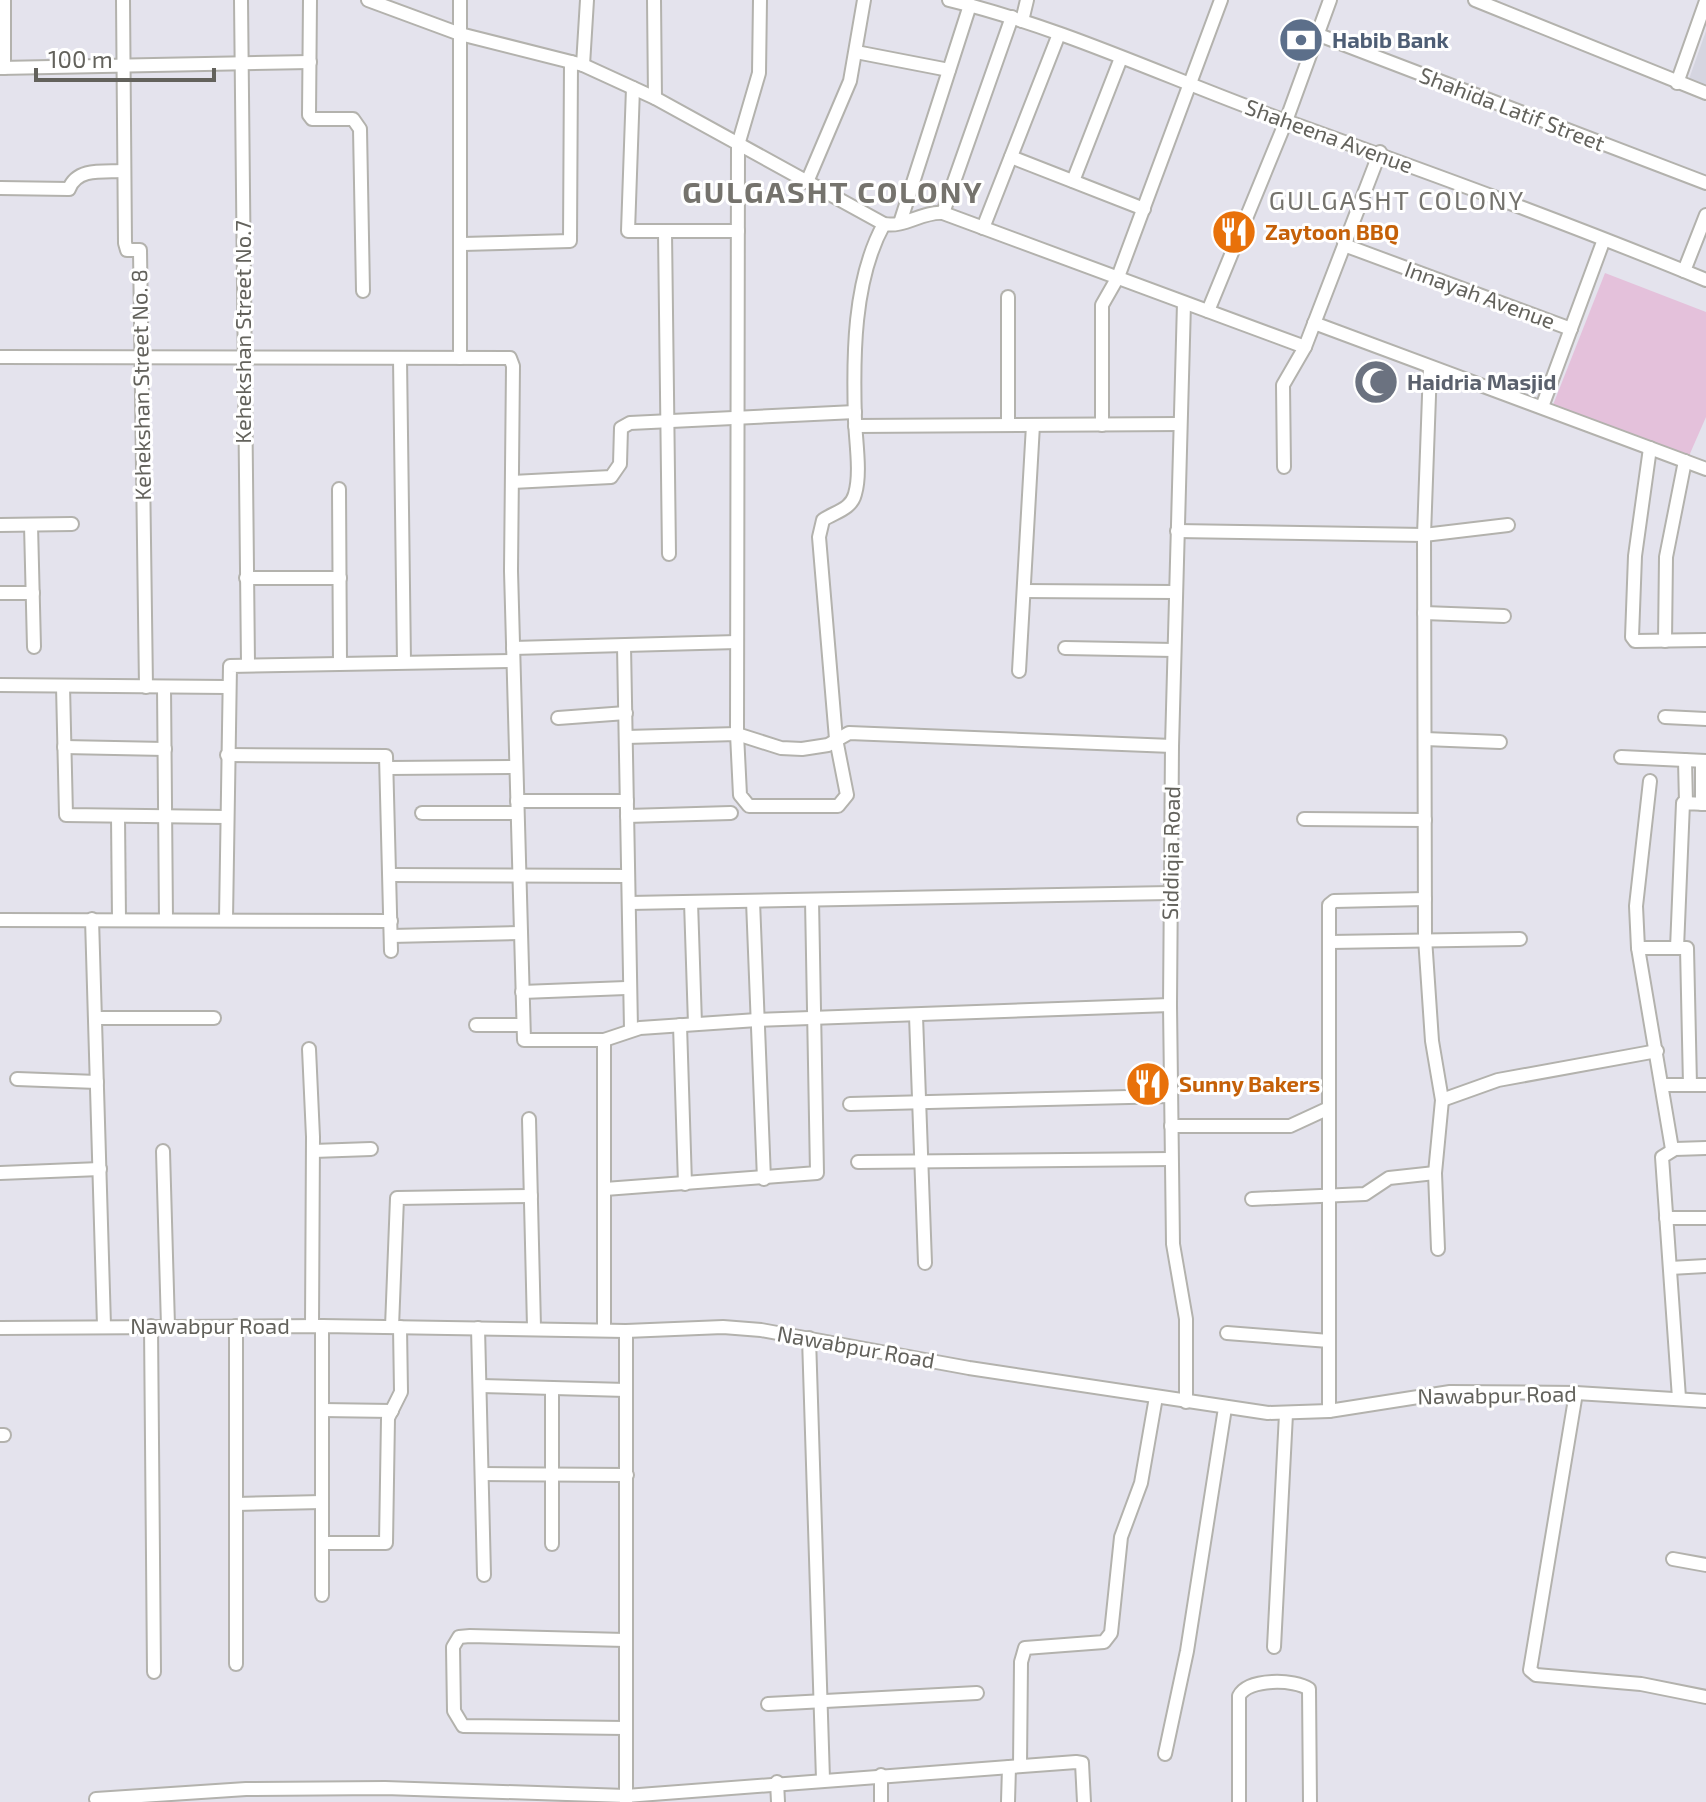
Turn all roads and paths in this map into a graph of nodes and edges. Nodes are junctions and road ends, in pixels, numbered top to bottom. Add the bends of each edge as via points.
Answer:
1 (4, 0) edge
2 (123, 0) edge
3 (241, 0) edge
4 (310, 0) edge
5 (368, 0) edge
6 (460, 0) edge
7 (587, 0) edge
8 (654, 0) edge
9 (760, 0) edge
10 (864, 0) edge
11 (949, 0) edge
12 (1027, 0) edge
13 (1221, 0) edge
14 (1330, 0) edge
15 (1475, 0) edge
16 (1706, 1) edge
17 (384, 3) edge
18 (970, 5) junction
19 (1017, 19) junction
20 (460, 34) junction
21 (1059, 34) junction
22 (1319, 35) junction
23 (856, 52) junction
24 (1121, 58) junction
25 (310, 62) junction
26 (577, 63) junction
27 (242, 64) junction
28 (2, 68) edge
29 (122, 68) junction
30 (949, 70) junction
31 (1677, 83) junction
32 (1190, 84) junction
33 (633, 88) junction
34 (1706, 93) edge
35 (655, 98) junction
36 (1286, 121) junction
37 (738, 145) junction
38 (1380, 152) junction
39 (1011, 157) junction
40 (124, 171) junction
41 (1073, 181) junction
42 (807, 182) junction
43 (1706, 183) edge
44 (0, 188) edge
45 (1144, 209) junction
46 (943, 213) junction
47 (1706, 215) edge
48 (900, 223) junction
49 (884, 224) junction
50 (983, 228) junction
51 (738, 231) junction
52 (665, 232) junction
53 (1603, 242) junction
54 (463, 244) junction
55 (1344, 245) junction
56 (1684, 271) junction
57 (1118, 277) junction
58 (1706, 280) edge
59 (363, 291) dead end
60 (1008, 297) dead end
61 (1184, 303) junction
62 (1208, 311) junction
63 (1314, 323) junction
64 (1571, 329) junction
65 (1305, 347) junction
66 (0, 357) edge
67 (400, 358) junction
68 (460, 358) junction
69 (140, 359) junction
70 (242, 359) junction
71 (1430, 368) junction
72 (1542, 407) junction
73 (855, 412) junction
74 (735, 416) junction
75 (667, 421) junction
76 (1180, 424) junction
77 (1008, 425) junction
78 (1033, 425) junction
79 (1102, 425) junction
80 (855, 426) junction
81 (1650, 448) junction
82 (1685, 461) junction
83 (1284, 467) dead end
84 (1706, 469) edge
85 (512, 482) junction
86 (339, 489) dead end
87 (72, 524) dead end
88 (0, 525) edge
89 (31, 525) junction
90 (1508, 525) dead end
91 (1177, 531) junction
92 (1424, 535) junction
93 (669, 554) dead end
94 (246, 578) junction
95 (340, 578) junction
96 (1024, 591) junction
97 (1175, 592) junction
98 (0, 593) edge
99 (33, 593) junction
100 (1424, 613) junction
101 (1504, 616) dead end
102 (1706, 640) edge
103 (1665, 641) junction
104 (737, 642) junction
105 (624, 646) junction
106 (34, 647) dead end
107 (1065, 648) dead end
108 (1174, 650) junction
109 (513, 655) junction
110 (404, 662) junction
111 (340, 663) junction
112 (248, 664) junction
113 (1019, 671) dead end
114 (0, 685) edge
115 (63, 686) junction
116 (146, 687) junction
117 (164, 687) junction
118 (227, 687) junction
119 (626, 713) junction
120 (1665, 717) dead end
121 (558, 718) dead end
122 (1706, 719) edge
123 (737, 734) junction
124 (626, 737) junction
125 (836, 739) junction
126 (1425, 739) junction
127 (1500, 742) dead end
128 (1172, 746) junction
129 (64, 747) junction
130 (165, 749) junction
131 (227, 755) junction
132 (1621, 757) dead end
133 (1685, 760) junction
134 (1704, 761) edge
135 (516, 767) junction
136 (389, 768) junction
137 (1650, 781) dead end
138 (627, 801) junction
139 (1686, 803) junction
140 (1704, 804) edge
141 (517, 807) junction
142 (422, 813) dead end
143 (731, 813) dead end
144 (118, 816) junction
145 (165, 816) junction
146 (627, 816) junction
147 (226, 817) junction
148 (1304, 819) dead end
149 (1425, 820) junction
150 (391, 875) junction
151 (519, 876) junction
152 (628, 876) junction
153 (1170, 893) junction
154 (1425, 899) junction
155 (812, 900) junction
156 (753, 901) junction
157 (691, 902) junction
158 (629, 903) junction
159 (92, 919) junction
160 (166, 919) junction
161 (226, 919) junction
162 (0, 920) edge
163 (119, 920) junction
164 (391, 921) junction
165 (521, 933) junction
166 (391, 936) junction
167 (1425, 938) junction
168 (1520, 939) dead end
169 (1330, 942) junction
170 (1638, 948) junction
171 (1677, 948) junction
172 (391, 951) dead end
173 (626, 988) dead end
174 (522, 992) junction
175 (1170, 1005) junction
176 (916, 1016) junction
177 (95, 1018) junction
178 (214, 1018) dead end
179 (815, 1018) junction
180 (757, 1020) junction
181 (695, 1024) junction
182 (476, 1025) dead end
183 (522, 1025) junction
184 (680, 1025) junction
185 (631, 1029) junction
186 (604, 1040) junction
187 (309, 1049) dead end
188 (1657, 1051) junction
189 (17, 1079) dead end
190 (97, 1082) junction
191 (1664, 1085) junction
192 (1690, 1085) junction
193 (1706, 1085) edge
194 (1170, 1096) junction
195 (1442, 1100) junction
196 (919, 1103) junction
197 (850, 1104) dead end
198 (1329, 1108) junction
199 (529, 1119) dead end
200 (1171, 1126) junction
201 (1706, 1148) edge
202 (371, 1149) dead end
203 (1672, 1149) junction
204 (163, 1151) dead end
205 (313, 1151) junction
206 (1171, 1159) junction
207 (921, 1161) junction
208 (858, 1162) dead end
209 (100, 1169) junction
210 (0, 1173) edge
211 (1435, 1173) junction
212 (764, 1179) junction
213 (685, 1184) junction
214 (605, 1189) junction
215 (1329, 1195) junction
216 (531, 1196) junction
217 (1252, 1199) dead end
218 (1666, 1218) junction
219 (1706, 1218) edge
220 (1438, 1249) dead end
221 (925, 1263) dead end
222 (1706, 1266) edge
223 (1670, 1268) junction
224 (104, 1326) junction
225 (151, 1326) junction
226 (168, 1326) junction
227 (236, 1326) junction
228 (317, 1326) junction
229 (396, 1327) junction
230 (534, 1327) junction
231 (0, 1328) edge
232 (478, 1328) junction
233 (604, 1329) junction
234 (626, 1331) junction
235 (1227, 1333) dead end
236 (809, 1338) junction
237 (1329, 1341) junction
238 (481, 1386) junction
239 (552, 1388) junction
240 (626, 1390) junction
241 (1576, 1393) junction
242 (1156, 1397) junction
243 (1679, 1398) junction
244 (1706, 1401) edge
245 (1186, 1402) junction
246 (1225, 1408) junction
247 (322, 1410) junction
248 (392, 1411) junction
249 (1329, 1411) junction
250 (1286, 1414) junction
251 (482, 1474) junction
252 (552, 1474) junction
253 (627, 1475) junction
254 (322, 1502) junction
255 (236, 1504) junction
256 (322, 1543) junction
257 (552, 1544) dead end
258 (1673, 1559) dead end
259 (1706, 1565) edge
260 (484, 1575) dead end
261 (322, 1595) dead end
262 (625, 1640) junction
263 (1274, 1647) dead end
264 (236, 1664) dead end
265 (154, 1672) dead end
266 (977, 1693) dead end
267 (1706, 1697) edge
268 (821, 1701) junction
269 (768, 1704) dead end
270 (625, 1728) junction
271 (1165, 1754) dead end
272 (1015, 1766) junction
273 (881, 1775) junction
274 (823, 1779) junction
275 (777, 1782) junction
276 (96, 1799) dead end
277 (626, 1799) edge
278 (778, 1802) edge
279 (881, 1802) edge
280 (1008, 1802) edge
281 (1084, 1802) edge
282 (1239, 1802) edge
283 (1310, 1802) edge

1 - 28 street
2 - 29 street, Kehekshan Street No. 8
3 - 27 street, Kehekshan Street No.7
4 - 25 street
5 - 17 street
6 - 20 street
7 - 26 street
8 - 35 street
9 - 37 street via 759,73
10 - 23 street
11 - 18 street, Shaheena Avenue
12 - 19 street
13 - 32 street
14 - 22 street
15 - 31 street
16 - 31 street
17 - 20 street
18 - 19 street, Shaheena Avenue
18 - 30 street
19 - 21 street, Shaheena Avenue
19 - 46 street
20 - 26 street
20 - 54 street
21 - 24 street, Shaheena Avenue
21 - 39 street
22 - 36 street
22 - 43 street, Shahida Latif Street
23 - 30 street
23 - 42 street via 850,81
24 - 32 street, Shaheena Avenue
24 - 41 street
25 - 27 street
25 - 59 street via 310,118 353,119 360,129
26 - 33 street
26 - 54 street via 570,241
27 - 29 street
27 - 70 street, Kehekshan Street No.7
28 - 29 street
29 - 40 street, Kehekshan Street No. 8
30 - 48 street
31 - 34 street
32 - 36 street, Shaheena Avenue
32 - 45 street
33 - 35 street
33 - 52 street via 628,231
35 - 37 street
36 - 38 street, Shaheena Avenue
36 - 62 street
37 - 42 street
37 - 51 street
38 - 53 street, Shaheena Avenue
38 - 55 street
39 - 41 street
39 - 50 street
40 - 44 street via 86,173 69,189
40 - 69 street, Kehekshan Street No. 8 via 125,243 127,250 140,250
41 - 45 street
42 - 49 street
45 - 57 street
46 - 48 street
46 - 50 street
47 - 56 street
48 - 49 street
49 - 73 street via 861,278
50 - 57 street
51 - 52 street
51 - 74 street
52 - 75 street
53 - 56 street, Shaheena Avenue
53 - 64 street
54 - 68 street
55 - 63 street
55 - 64 street, Innayah Avenue
56 - 58 street, Shaheena Avenue
57 - 61 street
57 - 79 street via 1102,305
60 - 77 street
61 - 62 street
61 - 76 street, Siddiqia Road
62 - 65 street
63 - 65 street
63 - 71 street
64 - 72 street
65 - 83 street via 1283,385
66 - 69 street
67 - 68 street
67 - 70 street
67 - 110 street
68 - 85 street via 510,358
69 - 70 street
69 - 116 street, Kehekshan Street No. 8
70 - 94 street, Kehekshan Street No.7
71 - 72 street
71 - 92 street
72 - 81 street
73 - 74 street
73 - 80 street
74 - 75 street
74 - 104 street
75 - 85 street via 624,425 620,464 611,477
75 - 93 street
76 - 79 street
76 - 91 street, Siddiqia Road
77 - 78 street
77 - 80 street
78 - 79 street
78 - 96 street
80 - 125 street via 856,494 844,509 823,520 819,537
81 - 82 street
81 - 103 street via 1637,541 1632,637
82 - 84 street
82 - 103 street via 1666,557
85 - 109 street
86 - 95 street
87 - 89 street
88 - 89 street
89 - 99 street
90 - 92 street
91 - 92 street
91 - 97 street, Siddiqia Road
92 - 100 street
94 - 95 street
94 - 112 street, Kehekshan Street No.7
95 - 111 street
96 - 97 street
96 - 113 street
97 - 108 street, Siddiqia Road
98 - 99 street
99 - 106 street
100 - 101 street
100 - 126 street
102 - 103 street
104 - 105 street
104 - 123 street
105 - 109 street
105 - 119 street
107 - 108 street
108 - 128 street, Siddiqia Road
109 - 110 street
109 - 135 street
110 - 111 street
111 - 112 street
112 - 118 street via 228,667
114 - 115 street
115 - 116 street
115 - 129 street
116 - 117 street
117 - 118 street
117 - 130 street
118 - 131 street
119 - 121 street
119 - 124 street
120 - 122 street
123 - 124 street
123 - 125 street via 781,748 828,745
123 - 125 street via 740,795 749,806 843,803 846,777
124 - 138 street
125 - 128 street via 859,733
126 - 127 street
126 - 149 street
128 - 153 street, Siddiqia Road
129 - 130 street
129 - 144 street via 66,815
130 - 145 street
131 - 136 street via 386,756
131 - 147 street
132 - 133 street
133 - 134 street
133 - 139 street
134 - 140 street
135 - 136 street
135 - 141 street
136 - 150 street
137 - 170 street via 1636,906
138 - 141 street
138 - 146 street
139 - 140 street
139 - 171 street
141 - 142 street
141 - 151 street
143 - 146 street
144 - 145 street
144 - 163 street
145 - 147 street
145 - 160 street
146 - 152 street
147 - 161 street
148 - 149 street
149 - 154 street
150 - 151 street
150 - 164 street
151 - 152 street
151 - 165 street
152 - 158 street
153 - 155 street
153 - 175 street, Siddiqia Road
154 - 167 street
154 - 169 street via 1331,902
155 - 156 street
155 - 179 street
156 - 157 street
156 - 180 street
157 - 158 street
157 - 181 street
158 - 185 street
159 - 162 street
159 - 163 street
159 - 177 street
160 - 161 street
160 - 163 street
161 - 164 street
164 - 166 street
165 - 166 street
165 - 174 street
166 - 172 street
167 - 168 street
167 - 169 street
167 - 195 street
169 - 198 street
170 - 171 street
170 - 188 street
171 - 192 street via 1688,950
173 - 174 street
174 - 183 street
175 - 176 street
175 - 194 street, Siddiqia Road
176 - 179 street
176 - 196 street
177 - 178 street
177 - 190 street
179 - 180 street
179 - 212 street via 817,1173
180 - 181 street
180 - 212 street
181 - 184 street
182 - 183 street
183 - 186 street via 522,1035 529,1041
184 - 185 street
184 - 213 street
185 - 186 street
186 - 214 street
187 - 205 street
188 - 191 street
188 - 195 street via 1498,1080
189 - 190 street
190 - 209 street
191 - 192 street
191 - 203 street
192 - 193 street
194 - 196 street
194 - 200 street, Siddiqia Road
195 - 211 street
196 - 197 street
196 - 207 street
198 - 200 street via 1290,1126
198 - 215 street
199 - 216 street
200 - 206 street, Siddiqia Road
201 - 203 street
202 - 205 street
203 - 218 street via 1662,1157
204 - 226 street
205 - 228 street
206 - 207 street
206 - 245 street, Siddiqia Road via 1173,1244 1188,1344
207 - 208 street
207 - 221 street
209 - 210 street
209 - 224 street
211 - 215 street via 1389,1178 1365,1194
211 - 220 street
212 - 213 street
213 - 214 street
214 - 233 street
215 - 217 street
215 - 237 street
216 - 229 street via 397,1198
216 - 230 street
218 - 219 street
218 - 223 street
222 - 223 street
223 - 243 street
224 - 225 street, Nawabpur Road
224 - 231 street, Nawabpur Road
225 - 226 street, Nawabpur Road
225 - 265 street
226 - 227 street, Nawabpur Road
227 - 228 street, Nawabpur Road
227 - 255 street
228 - 229 street, Nawabpur Road
228 - 247 street
229 - 232 street, Nawabpur Road
229 - 248 street via 401,1392
230 - 232 street, Nawabpur Road
230 - 233 street, Nawabpur Road
232 - 238 street
233 - 234 street, Nawabpur Road
234 - 236 street, Nawabpur Road via 723,1327
234 - 240 street
235 - 237 street
236 - 242 street, Nawabpur Road
236 - 268 street
237 - 249 street
238 - 239 street
238 - 251 street
239 - 240 street
239 - 252 street
240 - 253 street
241 - 243 street, Nawabpur Road
241 - 249 street, Nawabpur Road via 1438,1392
241 - 267 street via 1530,1670 1536,1675 1641,1684
242 - 245 street, Nawabpur Road
242 - 272 street via 1141,1483 1121,1537 1111,1633 1104,1642 1025,1648
243 - 244 street, Nawabpur Road
245 - 246 street, Nawabpur Road
246 - 250 street, Nawabpur Road
246 - 271 street via 1187,1651
247 - 248 street
247 - 254 street
248 - 256 street via 386,1543
249 - 250 street, Nawabpur Road
250 - 263 street
251 - 252 street
251 - 260 street
252 - 253 street
252 - 257 street
253 - 262 street
254 - 255 street
254 - 256 street
255 - 264 street
256 - 261 street
258 - 259 street
262 - 270 street
262 - 270 street via 464,1636 453,1647 454,1711 463,1726
266 - 268 street
268 - 269 street
268 - 274 street
270 - 277 street
272 - 273 street
272 - 280 street
272 - 281 street via 1082,1763
273 - 274 street
273 - 279 street
274 - 275 street
275 - 277 street
275 - 278 street
276 - 277 street via 246,1789 385,1788
282 - 283 street via 1239,1696 1254,1682 1309,1689

